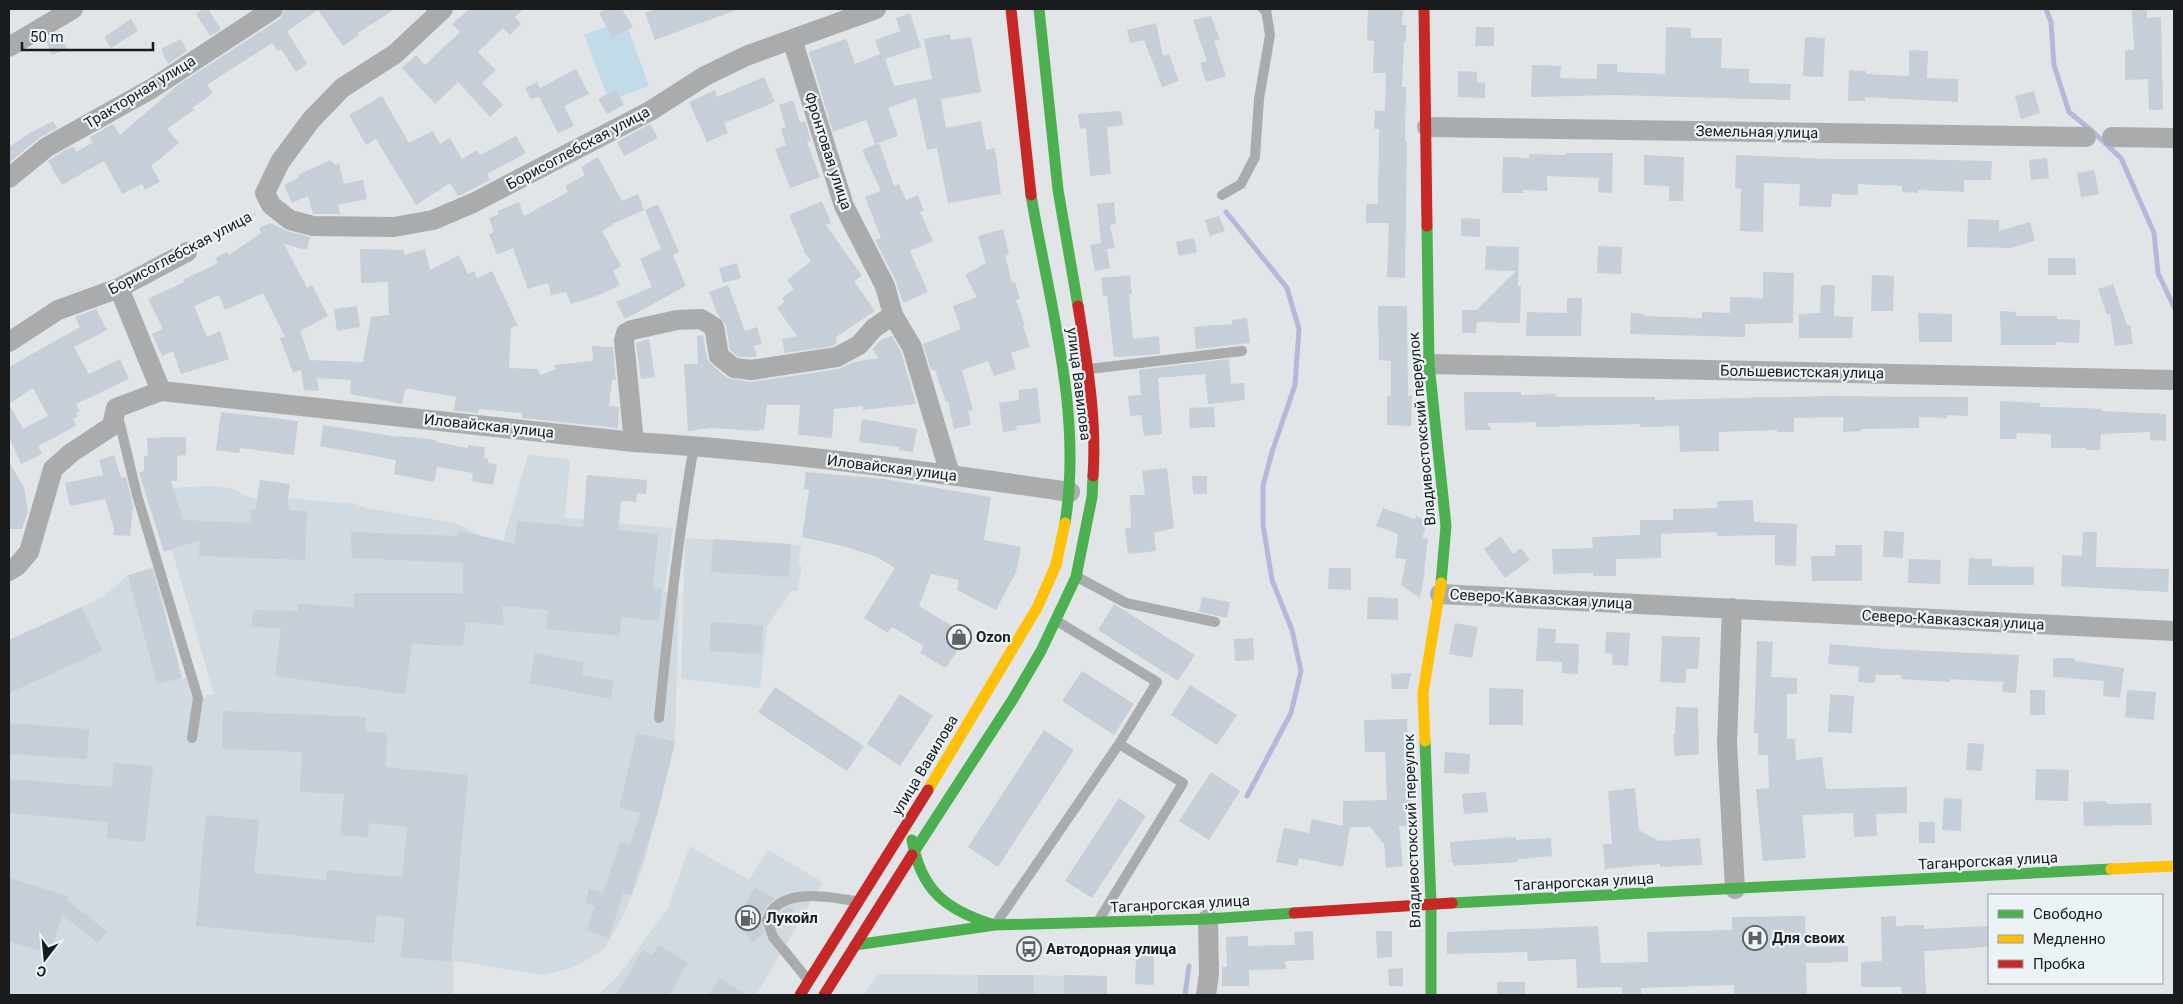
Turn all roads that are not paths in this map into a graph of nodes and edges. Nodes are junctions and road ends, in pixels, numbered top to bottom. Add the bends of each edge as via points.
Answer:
1 (73, 9) edge
2 (443, 9) edge
3 (1011, 9) edge
4 (1039, 9) edge
5 (1263, 9) edge
6 (1424, 9) edge
7 (866, 10) edge
8 (266, 11) edge
9 (792, 39) junction
10 (9, 47) edge
11 (1427, 127) junction
12 (2086, 136) dead end
13 (2112, 138) dead end
14 (2174, 138) edge
15 (9, 178) edge
16 (1222, 194) dead end
17 (187, 252) road end
18 (119, 288) junction
19 (893, 315) junction
20 (9, 342) edge
21 (1242, 351) dead end
22 (1429, 364) junction
23 (1088, 369) junction
24 (2174, 380) edge
25 (161, 391) junction
26 (116, 408) junction
27 (634, 442) junction
28 (694, 446) junction
29 (950, 474) junction
30 (1070, 492) junction
31 (9, 571) edge
32 (1076, 577) junction
33 (1440, 594) junction
34 (1732, 608) junction
35 (1056, 621) junction
36 (1215, 622) dead end
37 (2174, 632) edge
38 (659, 718) dead end
39 (192, 738) dead end
40 (1118, 744) junction
41 (910, 821) junction
42 (913, 854) junction
43 (2174, 866) edge
44 (1734, 889) junction
45 (860, 901) junction
46 (1431, 904) junction
47 (1208, 919) junction
48 (1097, 923) junction
49 (995, 926) junction
50 (855, 945) junction
51 (809, 981) junction
52 (800, 995) edge
53 (824, 995) edge
54 (1206, 995) edge
55 (1431, 995) edge

1 - 10 street
2 - 9 street, Борисоглебская улица via 394,54 342,88 311,120 280,162 265,193 271,205 290,220 313,226 394,227 433,220 473,203 650,111 705,76
3 - 30 main road, улица Вавилова via 1032,196 1066,381 1072,454
4 - 23 main road, улица Вавилова via 1058,190
5 - 16 lane via 1266,10 1270,35 1259,99 1255,157 1241,184
6 - 11 main road, Владивостокский переулок
7 - 9 street, Борисоглебская улица
8 - 15 street, Тракторная улица via 151,89 48,147
9 - 19 street, Фронтовая улица via 844,206 885,286
11 - 12 street, Земельная улица
11 - 22 main road, Владивостокский переулок
13 - 14 street
17 - 18 street, Борисоглебская улица
18 - 20 street, Борисоглебская улица via 58,310
18 - 25 street
19 - 27 street via 874,328 859,345 837,356 751,370 734,368 719,356 714,327 701,319 677,320 632,330 626,333 624,341
19 - 29 street, Фронтовая улица via 912,346
21 - 23 lane
22 - 24 street, Большевистская улица
22 - 33 main road, Владивостокский переулок via 1445,513
23 - 32 main road, улица Вавилова via 1095,452 1092,497
25 - 26 street, Иловайская улица
25 - 27 street, Иловайская улица
26 - 31 street via 112,426 53,469 29,552
26 - 39 lane via 137,495 198,698
27 - 28 street, Иловайская улица
28 - 29 street, Иловайская улица
28 - 38 lane via 682,510
29 - 30 street, Иловайская улица
30 - 41 main road, улица Вавилова via 1062,544 1043,596
32 - 35 main road, улица Вавилова
32 - 36 lane via 1126,603
33 - 34 street, Северо-Кавказская улица
33 - 46 main road, Владивостокский переулок via 1423,693
34 - 37 street, Северо-Кавказская улица
34 - 44 street via 1727,743
35 - 40 lane via 1157,682
35 - 42 main road, улица Вавилова via 1013,699
40 - 48 lane via 1183,783
40 - 49 lane
41 - 42 main road, Таганрогская улица
41 - 45 main road, улица Вавилова
42 - 49 main road, Таганрогская улица via 930,887 953,910
42 - 50 main road, улица Вавилова
43 - 44 main road, Таганрогская улица
44 - 46 main road, Таганрогская улица
45 - 51 main road, улица Вавилова
45 - 51 lane via 800,897 774,907 767,920 773,937
46 - 47 main road, Таганрогская улица
46 - 55 main road, Владивостокский переулок
47 - 48 main road, Таганрогская улица
47 - 54 street
48 - 49 main road, Таганрогская улица
49 - 50 main road, Таганрогская улица
50 - 53 main road, улица Вавилова
51 - 52 main road, улица Вавилова

